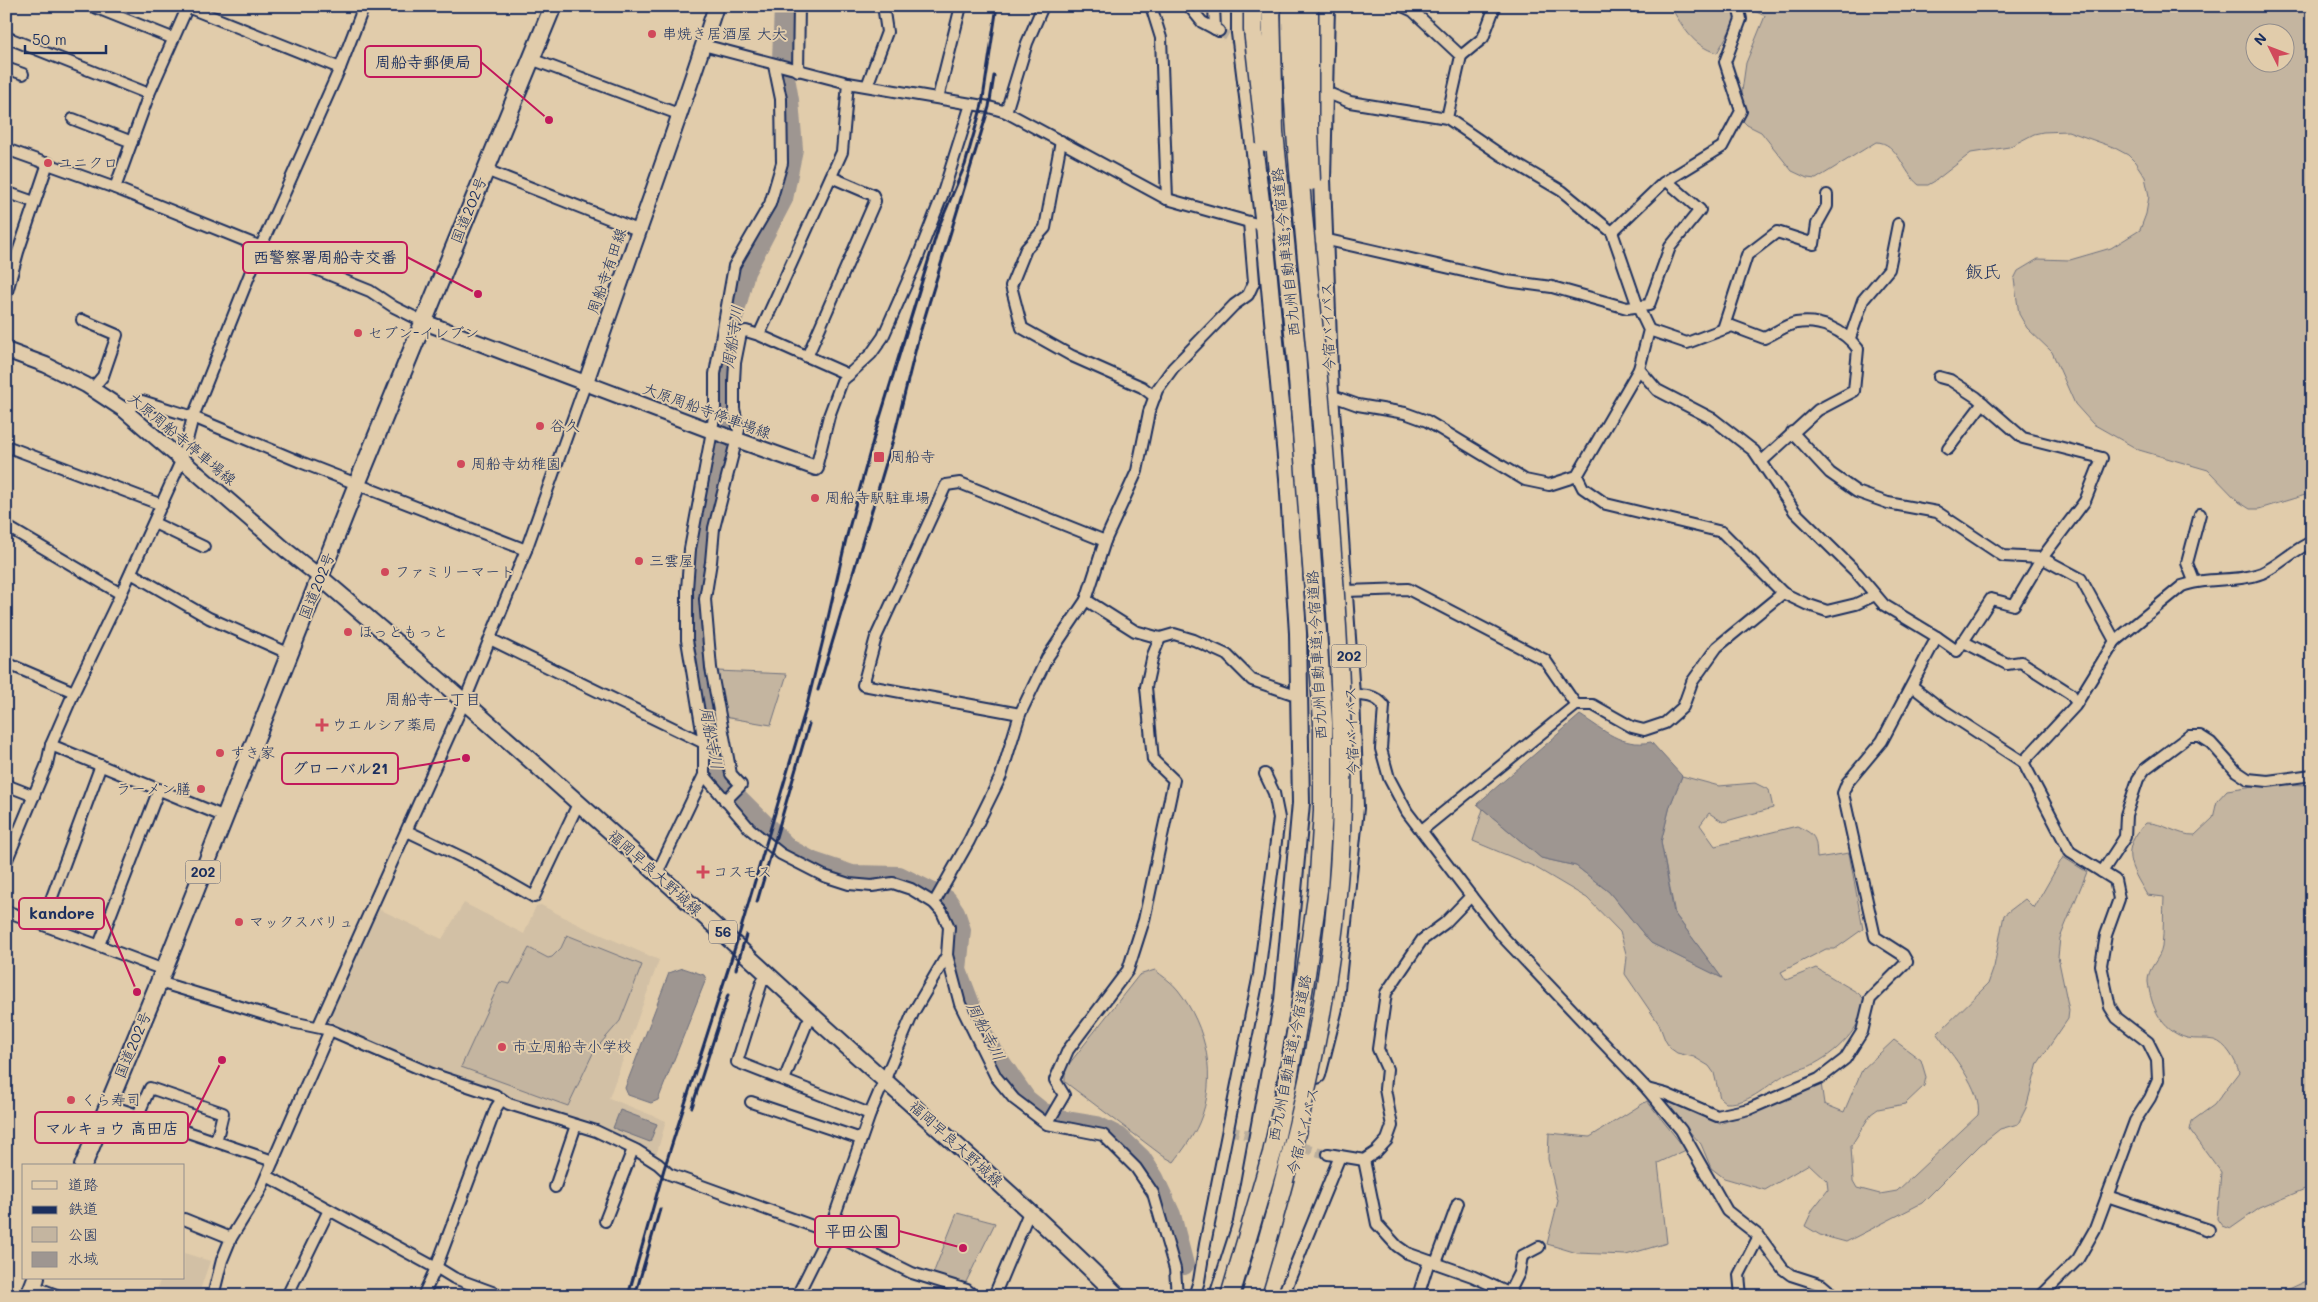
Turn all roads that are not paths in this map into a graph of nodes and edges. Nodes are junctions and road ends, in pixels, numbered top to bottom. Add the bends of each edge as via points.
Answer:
1 (92, 6) edge
2 (364, 6) edge
3 (553, 6) edge
4 (716, 6) edge
5 (799, 6) edge
6 (886, 6) edge
7 (961, 6) edge
8 (1043, 6) edge
9 (1152, 6) edge
10 (1189, 6) edge
11 (1214, 6) edge
12 (1240, 6) edge
13 (1253, 6) edge
14 (1271, 6) edge
15 (1291, 6) edge
16 (1310, 6) edge
17 (1326, 6) edge
18 (1402, 6) edge
19 (1495, 6) edge
20 (1738, 6) edge
21 (187, 7) edge
22 (6, 37) edge
23 (172, 38) junction
24 (703, 45) junction
25 (1461, 56) junction
26 (532, 59) junction
27 (774, 65) junction
28 (6, 68) edge
29 (340, 68) junction
30 (795, 70) junction
31 (23, 74) dead end
32 (848, 83) junction
33 (867, 86) junction
34 (1324, 91) junction
35 (149, 94) junction
36 (938, 98) junction
37 (971, 104) junction
38 (1006, 112) junction
39 (681, 115) junction
40 (1447, 118) junction
41 (73, 119) dead end
42 (1061, 141) junction
43 (132, 142) junction
44 (6, 149) edge
45 (48, 164) junction
46 (486, 170) junction
47 (831, 177) junction
48 (1667, 181) junction
49 (115, 188) junction
50 (6, 192) edge
51 (1827, 195) dead end
52 (1167, 199) junction
53 (34, 202) junction
54 (1256, 224) junction
55 (1898, 224) dead end
56 (638, 230) junction
57 (1612, 232) junction
58 (1284, 239) junction
59 (1325, 240) junction
60 (261, 246) junction
61 (9, 275) edge
62 (6, 295) edge
63 (1638, 307) junction
64 (82, 320) dead end
65 (424, 322) junction
66 (1723, 329) junction
67 (1649, 330) junction
68 (758, 335) junction
69 (1850, 338) junction
70 (6, 350) edge
71 (807, 357) junction
72 (1639, 369) junction
73 (849, 375) junction
74 (1939, 377) dead end
75 (586, 382) junction
76 (92, 389) junction
77 (1155, 397) junction
78 (1326, 400) junction
79 (1983, 403) junction
80 (124, 410) junction
81 (193, 417) junction
82 (714, 432) junction
83 (1792, 432) junction
84 (736, 439) junction
85 (6, 446) edge
86 (1948, 449) dead end
87 (182, 459) junction
88 (1762, 461) junction
89 (816, 468) joint
90 (1577, 476) junction
91 (358, 484) junction
92 (162, 505) junction
93 (2200, 514) dead end
94 (154, 523) junction
95 (6, 526) edge
96 (1105, 541) junction
97 (2312, 542) edge
98 (204, 547) dead end
99 (526, 550) junction
100 (2042, 558) junction
101 (131, 573) junction
102 (320, 577) junction
103 (2194, 581) junction
104 (1345, 591) junction
105 (1783, 593) junction
106 (121, 594) junction
107 (1875, 595) junction
108 (1086, 600) junction
109 (1937, 637) junction
110 (1160, 638) junction
111 (490, 639) junction
112 (1962, 641) junction
113 (2116, 641) junction
114 (290, 654) junction
115 (6, 663) edge
116 (1912, 686) junction
117 (74, 692) junction
118 (1351, 695) junction
119 (1299, 696) junction
120 (465, 700) junction
121 (2077, 702) junction
122 (1576, 705) junction
123 (1020, 714) junction
124 (704, 744) junction
125 (51, 745) junction
126 (2023, 762) junction
127 (101, 765) junction
128 (1265, 774) dead end
129 (704, 775) junction
130 (2312, 775) edge
131 (6, 785) edge
132 (159, 789) junction
133 (34, 796) junction
134 (726, 800) junction
135 (578, 804) junction
136 (225, 817) junction
137 (407, 830) junction
138 (1422, 830) junction
139 (7, 859) edge
140 (656, 872) junction
141 (2102, 872) junction
142 (1471, 896) junction
143 (934, 904) junction
144 (6, 911) edge
145 (42, 924) junction
146 (99, 946) junction
147 (946, 955) junction
148 (768, 974) junction
149 (161, 976) junction
150 (813, 1016) junction
151 (318, 1027) junction
152 (330, 1030) junction
153 (784, 1080) junction
154 (884, 1080) junction
155 (1647, 1089) junction
156 (502, 1100) junction
157 (751, 1102) dead end
158 (108, 1105) junction
159 (870, 1114) junction
160 (138, 1115) junction
161 (1046, 1124) junction
162 (576, 1125) junction
163 (861, 1139) junction
164 (216, 1142) junction
165 (633, 1149) junction
166 (1328, 1154) tunnel mouth
167 (1340, 1156) junction
168 (1364, 1160) junction
169 (273, 1161) junction
170 (84, 1164) edge
171 (267, 1176) junction
172 (555, 1187) dead end
173 (2107, 1196) junction
174 (1458, 1203) dead end
175 (329, 1210) junction
176 (1030, 1210) junction
177 (185, 1219) edge
178 (605, 1221) dead end
179 (2209, 1230) dead end
180 (829, 1232) junction
181 (1759, 1236) junction
182 (231, 1238) junction
183 (1539, 1247) dead end
184 (1432, 1262) junction
185 (436, 1267) junction
186 (33, 1287) edge
187 (1512, 1294) edge
188 (59, 1296) edge
189 (213, 1296) edge
190 (287, 1296) edge
191 (423, 1296) edge
192 (503, 1296) edge
193 (797, 1296) edge
194 (974, 1296) edge
195 (994, 1296) edge
196 (1118, 1296) edge
197 (1177, 1296) edge
198 (1194, 1296) edge
199 (1218, 1296) edge
200 (1230, 1296) edge
201 (1251, 1296) edge
202 (1256, 1296) edge
203 (1293, 1296) edge
204 (1418, 1296) edge
205 (1741, 1296) edge
206 (1834, 1296) edge
207 (2041, 1296) edge

1 - 23 street
2 - 29 street
3 - 26 highway, 国道202号 / 202
4 - 24 main road, 周船寺有田線
5 - 30 street
6 - 33 street via 887,32
7 - 36 street
8 - 38 street via 1027,43
9 - 52 street via 1161,38
10 - 11 street via 1202,22 1217,30
12 - 54 highway
13 - 58 highway, bridge via 1262,124
14 - 58 highway, 西九州自動車道;今宿道路, bridge via 1274,132
15 - 78 highway, 西九州自動車道;今宿道路, bridge via 1295,133
16 - 78 highway, bridge via 1309,132
17 - 34 highway, 今宿バイパス / 202
18 - 25 street via 1413,11
19 - 25 street via 1483,38
20 - 48 street via 1741,19 1725,62 1741,111 1722,147
21 - 23 street
21 - 29 street
22 - 35 street
23 - 35 street
24 - 27 street
24 - 39 main road, 周船寺有田線
25 - 40 street
26 - 39 street
26 - 46 highway, 国道202号 / 202
27 - 30 street
27 - 82 street via 781,99 782,163 770,204 734,266 715,374
28 - 31 street
29 - 60 street
30 - 32 street
32 - 33 street
32 - 47 street via 842,152
33 - 36 street
34 - 40 street via 1350,102
34 - 59 highway, 今宿バイパス / 202 via 1322,179
35 - 43 street
36 - 37 street
37 - 38 street
37 - 73 street via 942,196 883,337
38 - 42 street
39 - 56 main road, 周船寺有田線
40 - 57 street via 1501,156 1562,191
41 - 43 street
42 - 52 street
42 - 77 street via 1045,228 1026,249 1011,286 1022,328 1072,356 1142,387
43 - 49 street
44 - 45 street
45 - 49 street
45 - 53 street
46 - 56 street
46 - 65 highway, 国道202号 / 202
47 - 68 street
47 - 71 street via 873,194 875,201
48 - 57 street
48 - 63 street via 1700,210 1670,247 1649,306
49 - 60 street
50 - 53 street
51 - 66 street via 1827,206 1817,224 1814,244 1777,232 1747,255
52 - 54 street
53 - 61 street
54 - 59 street
54 - 77 street via 1254,282 1248,295 1234,305 1173,368
54 - 119 highway via 1288,478
55 - 69 street via 1889,269 1863,300
56 - 75 main road, 周船寺有田線
57 - 63 street
58 - 200 highway, 西九州自動車道;今宿道路, bridge via 1296,352 1318,645 1323,723 1323,811 1318,890 1287,1086 1269,1162
59 - 63 street via 1507,281 1552,287 1627,308
59 - 78 highway, 今宿バイパス / 202
60 - 65 street via 370,291
60 - 81 street
61 - 62 street
63 - 67 street
64 - 76 street via 117,335 103,376
65 - 75 main road
65 - 91 highway, 国道202号 / 202
66 - 67 street via 1687,343
66 - 69 street via 1732,326 1764,338 1794,324 1814,322
67 - 72 street
68 - 71 street
68 - 84 street via 746,331 741,333 738,342 734,381 734,409 739,430
69 - 83 street via 1858,349 1854,390 1818,410
70 - 76 main road, 大原周船寺停車場線 via 46,365
71 - 73 street
72 - 88 street via 1657,390 1713,419 1735,434
72 - 90 street
73 - 89 street via 842,382 829,416
74 - 79 street via 1950,380
75 - 82 main road, 大原周船寺停車場線
75 - 99 street
76 - 80 main road, 大原周船寺停車場線
77 - 96 street via 1137,470
78 - 90 street via 1427,420 1525,480 1549,485
78 - 104 highway, 今宿バイパス / 202
78 - 201 highway, 西九州自動車道;今宿道路, bridge via 1342,722 1338,892 1327,979 1307,1089
79 - 86 street
79 - 100 street via 2023,438 2102,458 2085,501
80 - 81 street via 142,401
80 - 87 main road, 大原周船寺停車場線
81 - 87 street
81 - 91 street
82 - 84 main road, 大原周船寺停車場線
82 - 124 street via 690,550 687,590 687,640
83 - 88 street
83 - 100 street via 1830,473 1857,492 1888,503 1937,512 2003,556
84 - 89 main road, 大原周船寺停車場線
84 - 134 street via 714,528 705,599 711,668 731,774 741,785
85 - 92 street
87 - 92 street
87 - 102 main road, 大原周船寺停車場線
88 - 107 street via 1795,512
90 - 105 street via 1583,488 1606,504 1722,532
91 - 99 street
91 - 102 highway, 国道202号 / 202
92 - 94 street
93 - 103 street via 2187,563
94 - 98 street
94 - 101 street
95 - 106 street
96 - 108 street
96 - 123 street via 960,483 946,485 876,637 863,685
97 - 103 street via 2262,573
99 - 111 street
100 - 112 street via 2014,605 1991,599
100 - 113 street via 2082,579
101 - 106 street
101 - 114 street via 209,618
102 - 114 highway, 国道202号 / 202
102 - 120 main road, 福岡早良大野城線 / 56
103 - 113 street via 2182,586
104 - 118 highway, 今宿バイパス / 202
104 - 122 street via 1408,589 1545,660
105 - 107 street via 1826,611 1856,604
105 - 122 street via 1717,647 1692,682 1683,707 1665,723 1644,730 1632,727 1593,705
106 - 117 street
107 - 109 street via 1884,605
108 - 110 street via 1134,630
108 - 123 street via 1047,658
109 - 112 street via 1957,651
109 - 116 street
110 - 119 street via 1174,634 1194,640 1227,655 1252,680
110 - 161 street via 1146,687 1153,760 1174,780 1144,920 1128,970 1068,1050 1055,1080 1064,1095
111 - 120 street
111 - 124 street
112 - 121 street via 2007,664 2021,662 2071,694
113 - 121 street
114 - 136 highway, 国道202号 / 202
115 - 117 street
116 - 126 street
116 - 155 street via 1882,741 1847,783 1843,793 1875,936 1903,955 1907,962 1875,992 1862,1032 1845,1059 1819,1079 1749,1109 1724,1116
117 - 125 street
118 - 138 street via 1369,695 1379,699 1384,706 1381,749 1389,778 1407,812
118 - 202 highway, 今宿バイパス / 202 via 1355,808 1334,1008 1285,1204
119 - 199 highway via 1301,803 1283,1000 1242,1222
120 - 135 main road, 福岡早良大野城線 / 56
120 - 137 street
121 - 126 street
122 - 138 street
123 - 143 street via 1001,776
124 - 129 street
125 - 127 street
125 - 133 street
126 - 141 street via 2070,852
127 - 132 street
127 - 145 street
128 - 198 street via 1274,793 1279,818 1259,974
129 - 134 street
129 - 140 street
130 - 141 street via 2268,781 2248,779 2236,771 2211,743 2200,736 2189,736 2145,769 2126,815 2125,837
131 - 133 street
132 - 136 street
132 - 146 street
133 - 139 street
134 - 143 street via 766,844 807,867 849,884 872,886 893,883
135 - 137 street via 534,898 478,865
135 - 140 main road, 福岡早良大野城線 / 56
136 - 149 highway, 国道202号 / 202
137 - 151 street
138 - 142 street
140 - 148 main road, 福岡早良大野城線 / 56
141 - 173 street via 2115,880 2119,899 2106,935 2101,965 2110,1008 2117,1018 2148,1042 2157,1060 2158,1080 2135,1121
142 - 155 street via 1503,936
142 - 168 street via 1445,923 1422,940 1386,993 1378,1050 1387,1068 1385,1089 1392,1126 1387,1140
143 - 147 street via 949,927
144 - 145 street
145 - 146 street
146 - 149 street
147 - 154 street via 914,1013
147 - 161 street via 960,1004 996,1076 1014,1099
148 - 150 main road, 福岡早良大野城線 / 56
148 - 153 street via 762,982 737,1062
149 - 151 street via 287,1021
149 - 158 highway, 国道202号 / 202
150 - 153 street via 807,1023
150 - 154 main road, 福岡早良大野城線 / 56
151 - 152 street
152 - 156 street
152 - 169 street
153 - 159 street
154 - 159 street
154 - 176 main road, 福岡早良大野城線 / 56
155 - 181 street via 1682,1130 1727,1211
156 - 162 street
156 - 185 street via 496,1108
157 - 163 street
158 - 160 street
158 - 170 highway, 国道202号 / 202
159 - 163 street
160 - 164 street
160 - 164 street via 150,1088 223,1113
161 - 197 street via 1103,1135 1136,1168 1153,1193 1175,1269
162 - 165 street
162 - 172 street
163 - 180 street
164 - 169 street
165 - 178 street
165 - 180 street via 669,1174
166 - 167 street
167 - 168 street
167 - 203 street via 1286,1288
168 - 184 street via 1377,1224 1402,1250
169 - 171 street
171 - 175 street
171 - 182 street
173 - 179 street
173 - 207 street via 2095,1229 2078,1258
174 - 184 street
175 - 185 street
175 - 190 street
176 - 195 street
176 - 196 main road, 福岡早良大野城線 / 56
177 - 182 street
180 - 193 street
180 - 194 street via 912,1273 968,1290
181 - 205 street via 1739,1274
181 - 206 street via 1783,1269 1791,1275 1822,1285
182 - 189 street
183 - 187 street via 1522,1256
184 - 187 street
184 - 204 street
185 - 191 street
185 - 192 street via 454,1278
186 - 188 street

